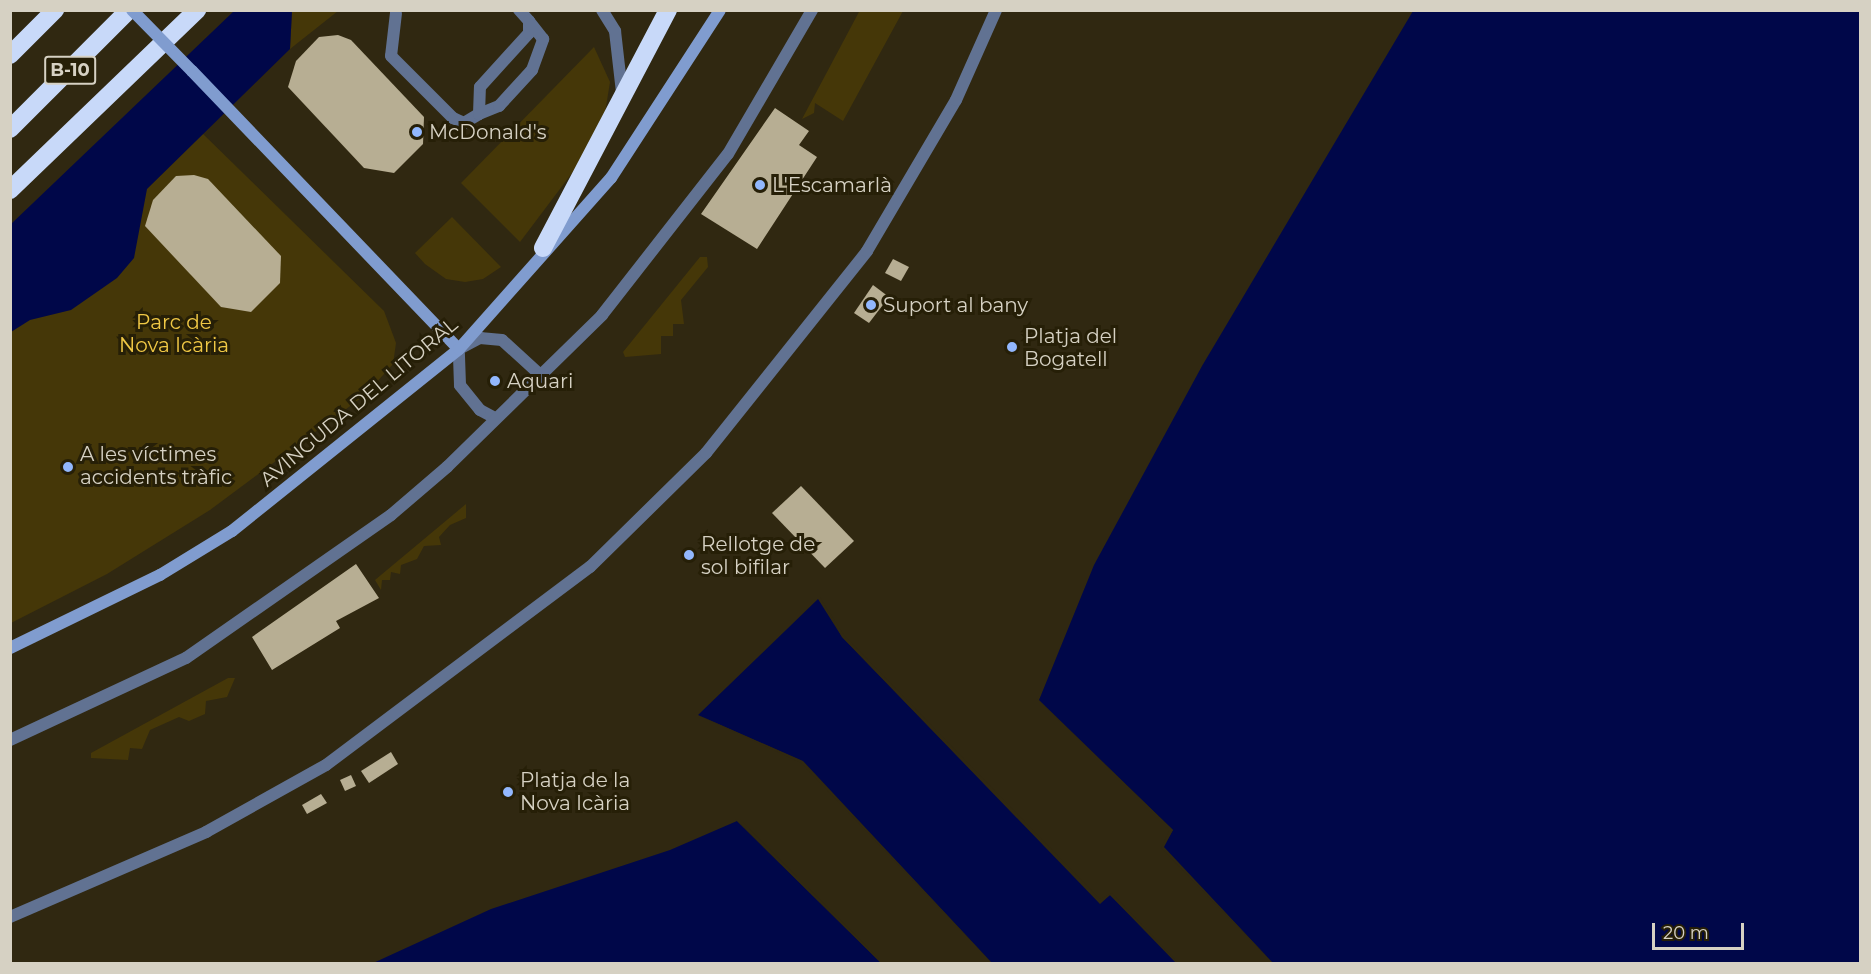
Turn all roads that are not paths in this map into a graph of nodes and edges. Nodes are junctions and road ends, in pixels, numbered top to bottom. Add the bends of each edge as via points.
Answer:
1 (55, 10) edge
2 (131, 10) edge
3 (196, 10) edge
4 (519, 10) edge
5 (602, 10) edge
6 (668, 10) edge
7 (720, 10) edge
8 (812, 10) edge
9 (996, 10) edge
10 (396, 13) dead end
11 (529, 21) junction
12 (10, 55) edge
13 (621, 100) junction
14 (479, 114) junction
15 (10, 129) edge
16 (10, 190) edge
17 (543, 248) junction
18 (459, 349) junction
19 (537, 372) junction
20 (495, 418) junction
21 (10, 648) edge
22 (10, 740) edge
23 (10, 917) edge

1 - 12 highway, B-10
2 - 15 highway, B-10
2 - 18 main road, bridge
3 - 16 highway
4 - 11 street
5 - 13 street via 615,31
6 - 13 highway
7 - 17 main road, AVINGUDA DEL LITORAL via 611,178
8 - 19 street via 728,154 602,315
9 - 23 street via 956,100 867,251 706,453 590,567 334,759 206,832
10 - 14 street via 391,56 459,122
11 - 14 street via 523,42 480,87
11 - 14 street via 543,39 532,70 499,106
13 - 17 highway
17 - 18 main road, AVINGUDA DEL LITORAL
18 - 19 street via 480,338 502,340
18 - 20 street via 460,385 480,410
18 - 21 main road, AVINGUDA DEL LITORAL via 232,531 160,575
19 - 20 street via 523,396
20 - 22 street via 391,515 186,658

